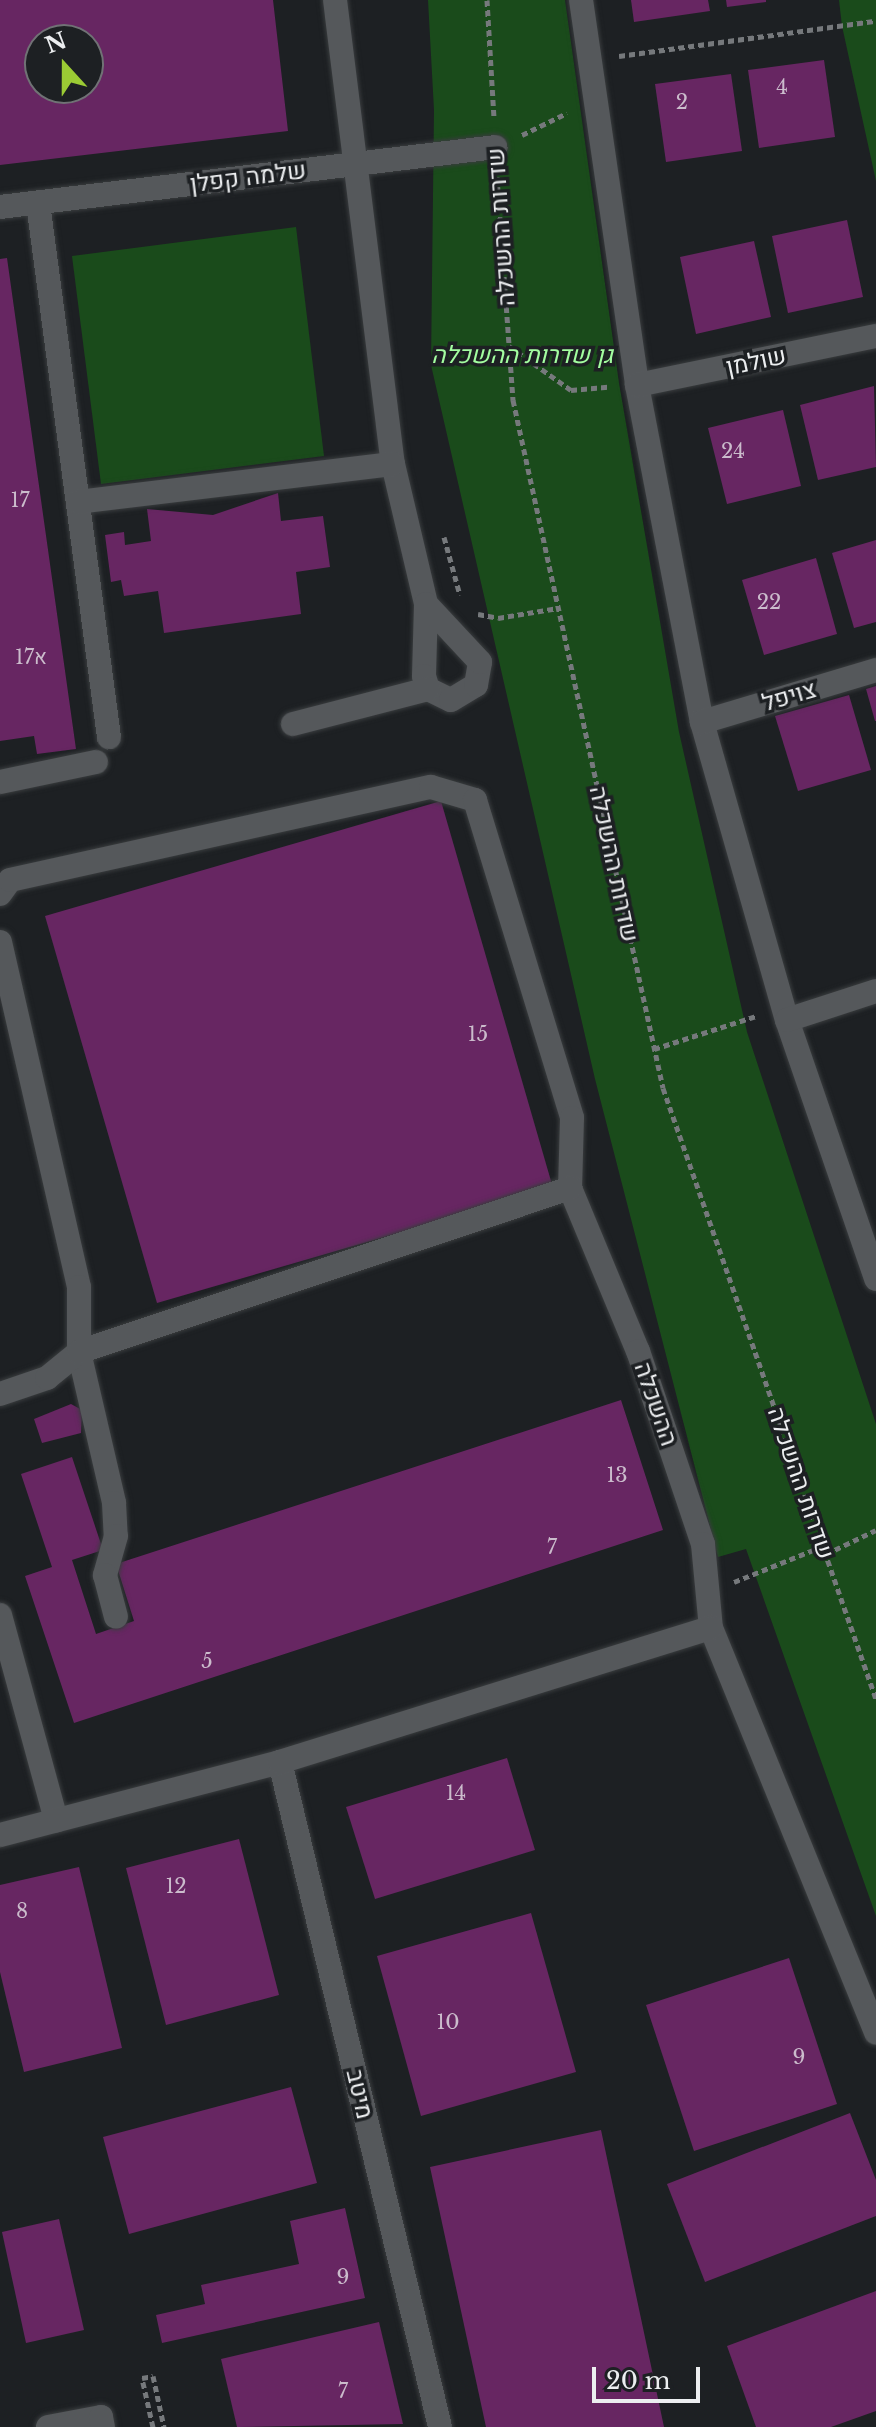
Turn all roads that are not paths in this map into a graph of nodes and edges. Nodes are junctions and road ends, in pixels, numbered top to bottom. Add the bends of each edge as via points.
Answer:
1 (335, 0) edge
2 (581, 0) edge
3 (495, 147) road end
4 (354, 165) junction
5 (38, 203) junction
6 (0, 207) edge
7 (876, 336) edge
8 (637, 385) junction
9 (393, 464) junction
10 (78, 502) junction
11 (426, 604) junction
12 (876, 670) edge
13 (428, 689) junction
14 (702, 722) junction
15 (293, 724) dead end
16 (109, 737) dead end
17 (96, 762) dead end
18 (0, 782) edge
19 (0, 894) edge
20 (0, 942) edge
21 (876, 991) edge
22 (785, 1014) junction
23 (570, 1188) junction
24 (876, 1279) edge
25 (79, 1352) junction
26 (0, 1394) edge
27 (0, 1615) edge
28 (116, 1617) dead end
29 (711, 1628) junction
30 (280, 1762) junction
31 (56, 1820) junction
32 (0, 1835) edge
33 (876, 2033) edge
34 (48, 2427) edge
35 (103, 2427) edge
36 (440, 2427) edge

1 - 4 street
2 - 8 street
3 - 4 street, שלמה קפלן
4 - 5 street, שלמה קפלן
4 - 9 street
5 - 6 street, שלמה קפלן
5 - 10 street
7 - 8 street, שולמן
8 - 14 street
9 - 10 street
9 - 11 street
10 - 16 street
11 - 13 street
11 - 13 street via 475,652 480,672 467,694 451,700
12 - 14 street, צויפל
13 - 15 street
14 - 22 street
17 - 18 street
19 - 23 street via 10,880 431,787 475,800 572,1118
20 - 25 street via 79,1287
21 - 22 street
22 - 24 street
23 - 25 street
23 - 29 street, ההשכלה via 638,1351 703,1544
25 - 26 street via 47,1378
25 - 28 street via 114,1503 116,1536 105,1575
27 - 31 street
29 - 30 street
29 - 33 street
30 - 31 street
30 - 36 street, מיטב
31 - 32 street
34 - 35 street via 101,2417

